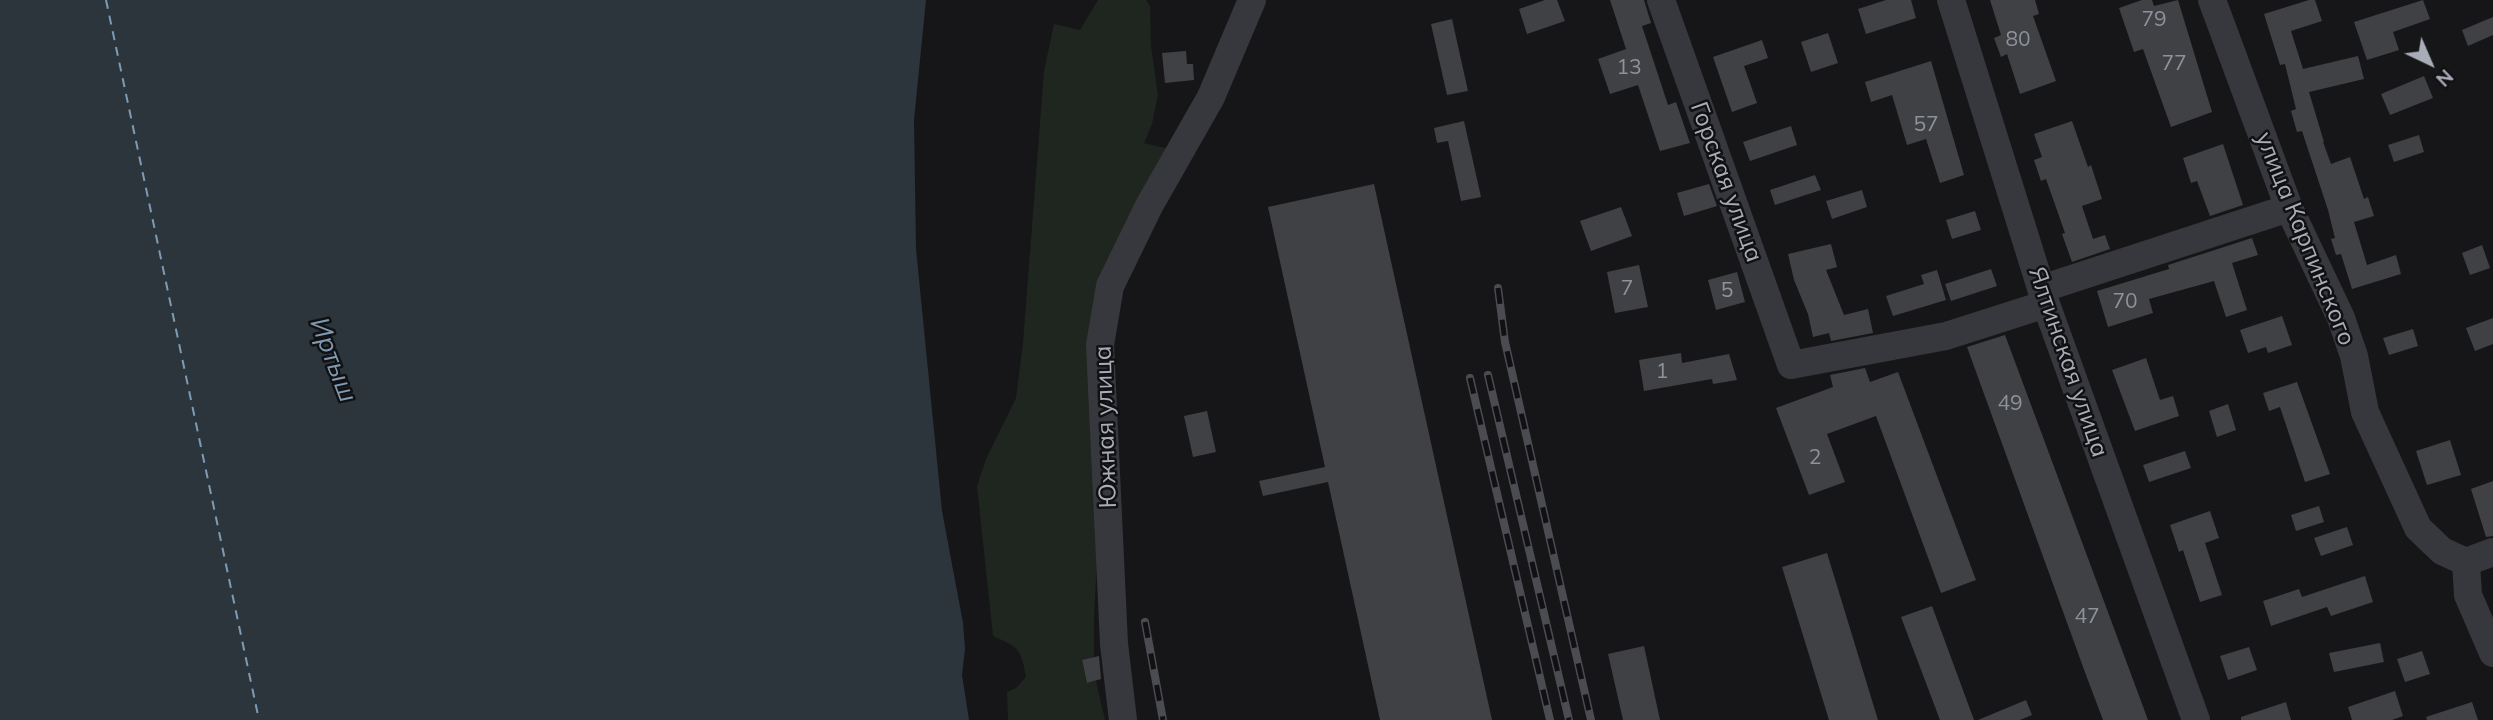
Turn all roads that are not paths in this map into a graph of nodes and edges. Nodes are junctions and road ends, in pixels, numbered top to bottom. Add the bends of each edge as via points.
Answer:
1 (1252, 0) edge
2 (1661, 0) edge
3 (1951, 0) edge
4 (2212, 0) edge
5 (2289, 208) junction
6 (2043, 296) junction
7 (2493, 552) edge
8 (2466, 562) junction
9 (2493, 653) edge
10 (1123, 720) edge
11 (2196, 720) edge

1 - 10 street, Южная улица via 1212,97 1149,206 1110,286 1100,345 1114,643
2 - 6 street, Горская улица via 1791,365 1946,336
3 - 6 street, Ялтинская улица
4 - 5 street, улица Карпинского
5 - 6 street
5 - 8 street, улица Карпинского via 2341,318 2365,412 2418,528 2442,551
6 - 11 street, Ялтинская улица
7 - 8 street
8 - 9 street via 2468,595

